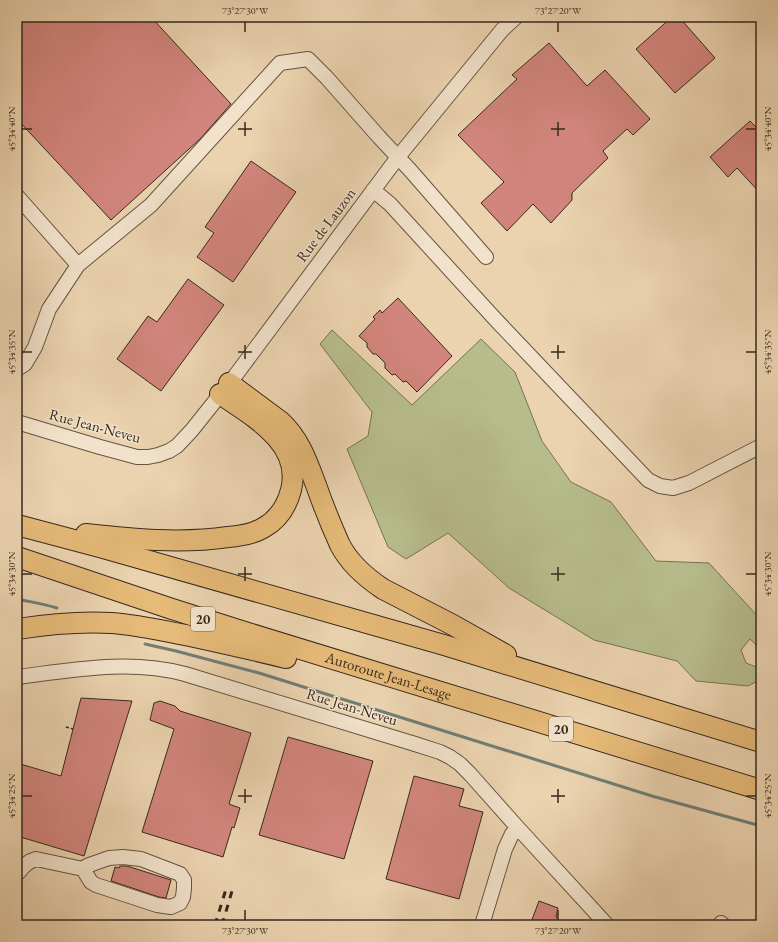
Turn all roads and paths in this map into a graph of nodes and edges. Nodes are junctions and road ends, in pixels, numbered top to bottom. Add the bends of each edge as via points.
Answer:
1 (516, 17) edge
2 (24, 127) dead end
3 (17, 134) edge
4 (398, 157) junction
5 (373, 190) junction
6 (17, 196) edge
7 (486, 256) dead end
8 (78, 265) junction
9 (17, 369) edge
10 (225, 388) junction
11 (17, 422) edge
12 (761, 446) edge
13 (164, 454) joint
14 (23, 526) edge
15 (17, 557) edge
16 (17, 629) edge
17 (540, 674) junction
18 (17, 677) edge
19 (390, 677) junction
20 (66, 727) dead end
21 (74, 729) dead end
22 (761, 742) edge
23 (731, 781) junction
24 (761, 790) edge
25 (761, 800) edge
26 (518, 828) junction
27 (83, 869) junction
28 (18, 871) edge
29 (482, 925) edge
30 (607, 925) edge

1 - 4 street, Rue de Lauzon via 502,30
2 - 3 path
4 - 5 street, Rue de Lauzon
4 - 7 street
4 - 8 street via 308,59 280,64 151,205
5 - 10 street, Rue de Lauzon
5 - 12 street via 390,204 648,480 660,486 673,488 689,483
6 - 8 street
8 - 9 street via 49,309 25,364
10 - 13 street, Rue de Lauzon via 184,439
10 - 14 highway via 282,443 289,458 292,482 288,499 278,515 264,528 238,536 189,541 149,540
10 - 17 highway via 280,421 293,435 306,458 340,545 360,572 383,589
11 - 13 street, Rue Jean-Neveu via 124,454 142,457
14 - 17 highway
15 - 19 highway, Autoroute Jean-Lesage / 20
16 - 19 highway via 80,622 128,625 166,631 312,665
17 - 22 highway
18 - 26 street, Rue Jean-Neveu via 105,667 163,670 185,674 378,732 445,754 470,774
19 - 23 highway, Autoroute Jean-Lesage / 20
20 - 21 path
23 - 24 highway, Autoroute Jean-Lesage / 20
23 - 25 highway
26 - 29 street via 512,834 506,849
26 - 30 street, Rue Jean-Neveu
27 - 27 street via 109,858 141,859 180,874 184,880 183,897 180,903 171,907 156,905 96,885
27 - 28 street via 36,858

